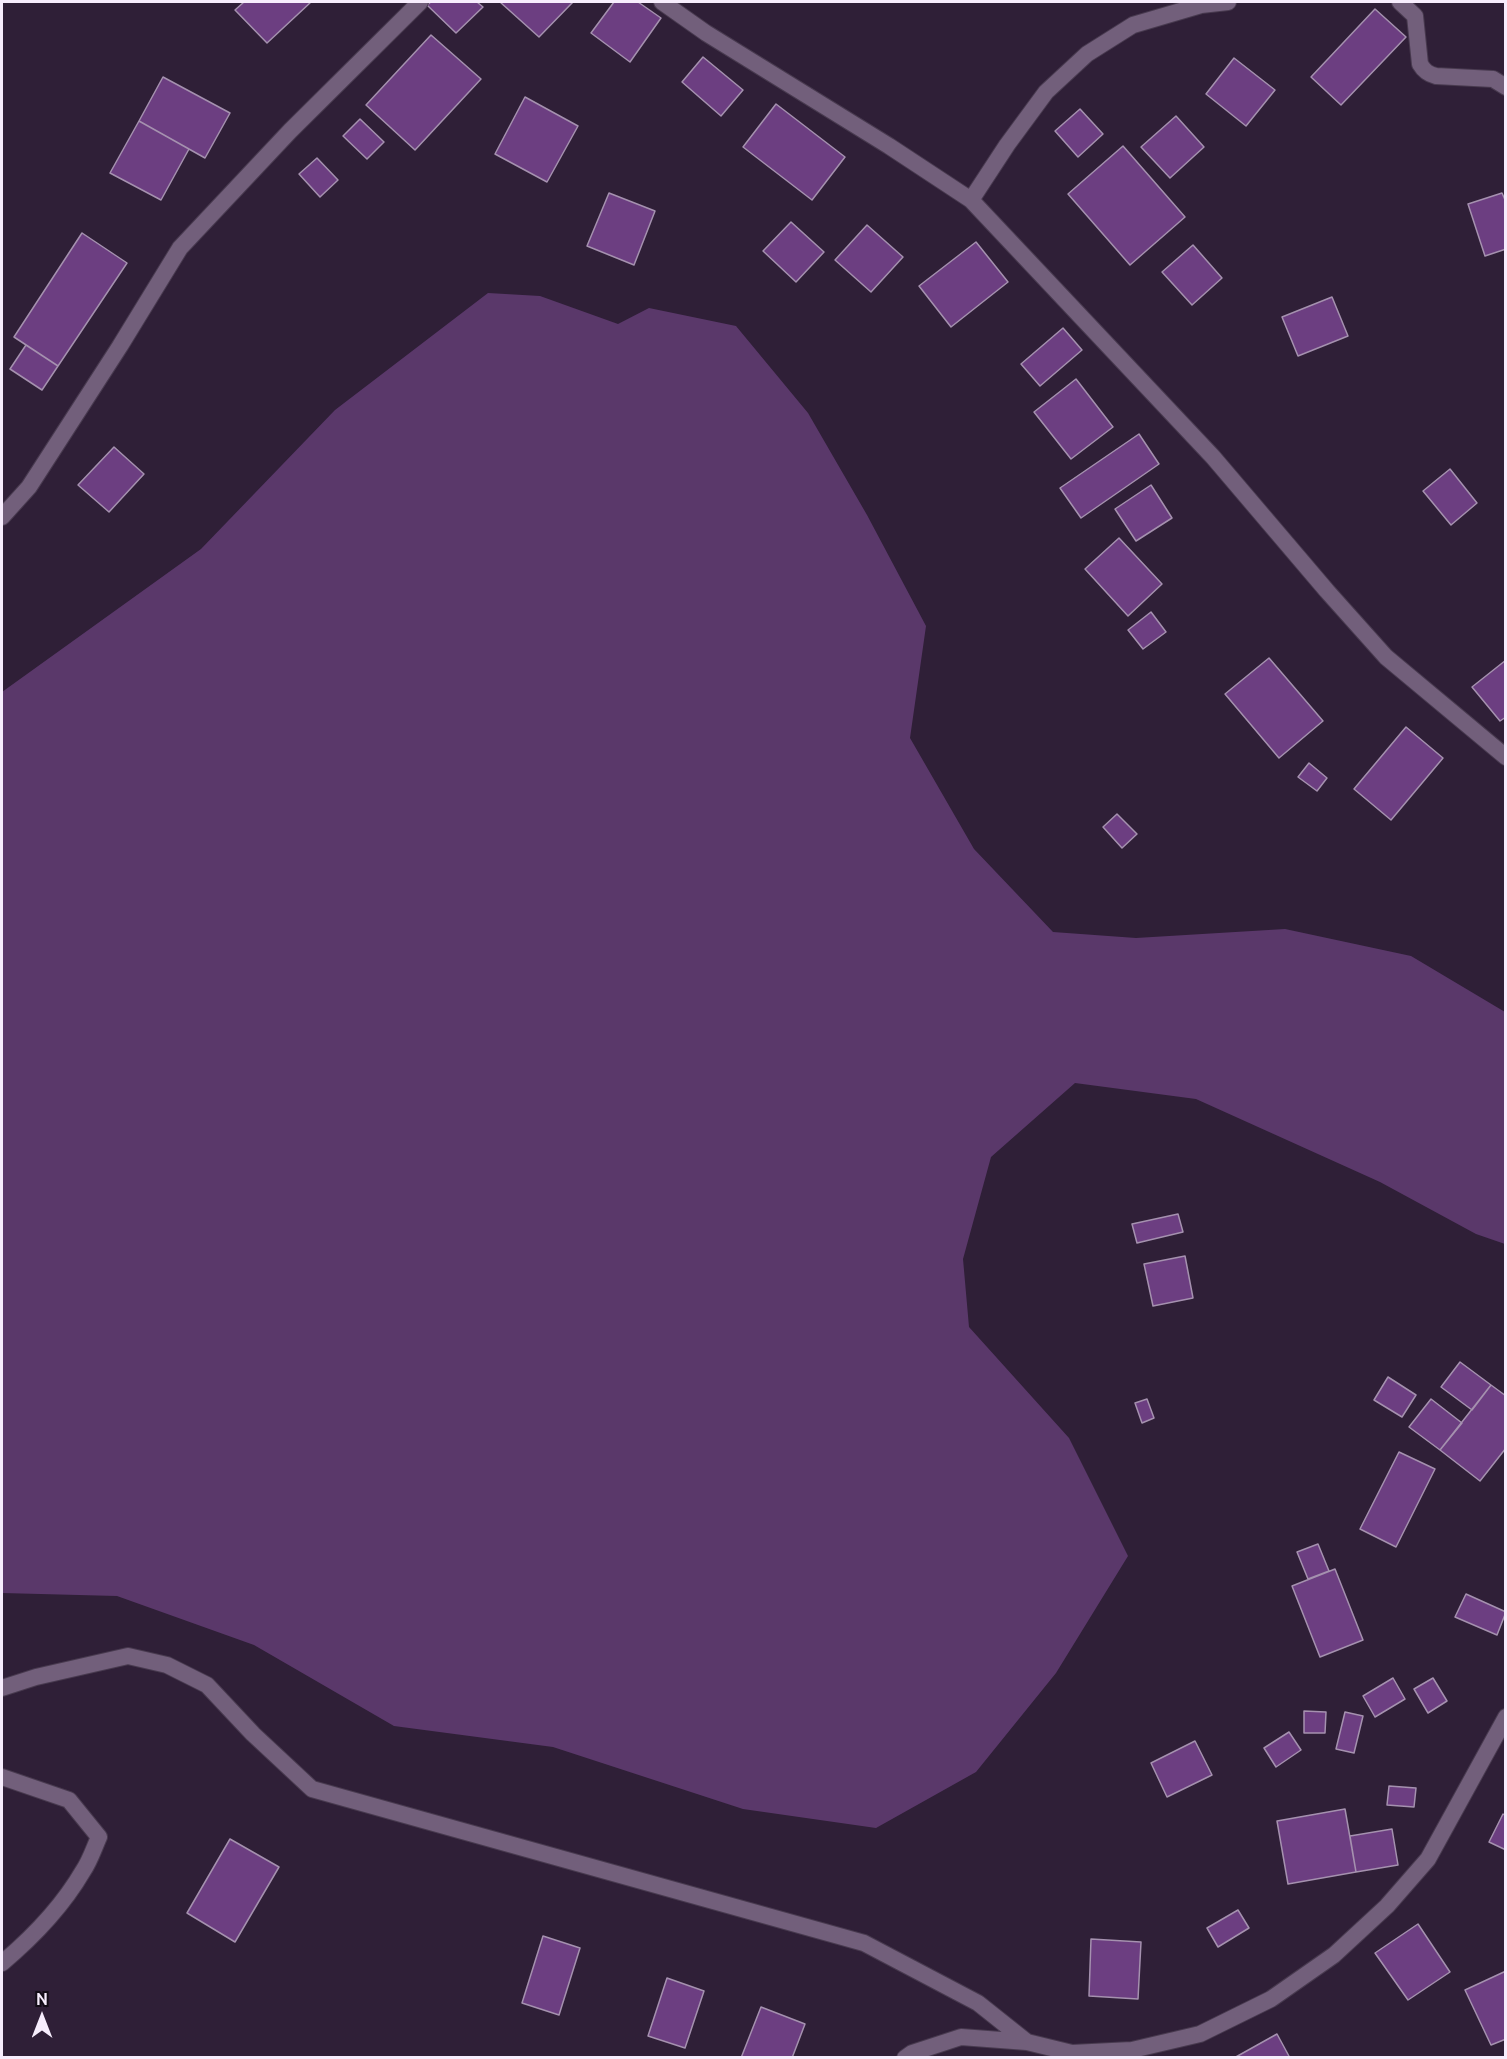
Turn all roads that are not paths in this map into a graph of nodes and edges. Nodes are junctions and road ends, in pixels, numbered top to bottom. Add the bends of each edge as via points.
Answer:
1 (420, 2) edge
2 (662, 2) edge
3 (1228, 2) edge
4 (1400, 2) edge
5 (1506, 87) edge
6 (971, 200) junction
7 (2, 517) edge
8 (1506, 757) edge
9 (2, 1688) edge
10 (1506, 1717) edge
11 (2, 1777) edge
12 (2, 1964) edge
13 (1027, 2042) junction
14 (905, 2058) edge

1 - 7 street via 180,248 29,487
2 - 6 street
3 - 6 street via 1201,5 1133,25 1087,54 1046,92
4 - 5 street via 1415,16 1420,64 1429,74 1492,79
6 - 8 street via 1213,457 1386,657
9 - 13 street via 128,1656 166,1665 207,1685 312,1789 864,1943 978,2003
10 - 13 street via 1428,1859 1387,1906 1334,1955 1271,1999 1200,2034 1132,2050 1072,2053
11 - 12 street via 69,1800 99,1837 84,1870 64,1898 31,1938
13 - 14 street via 960,2037

